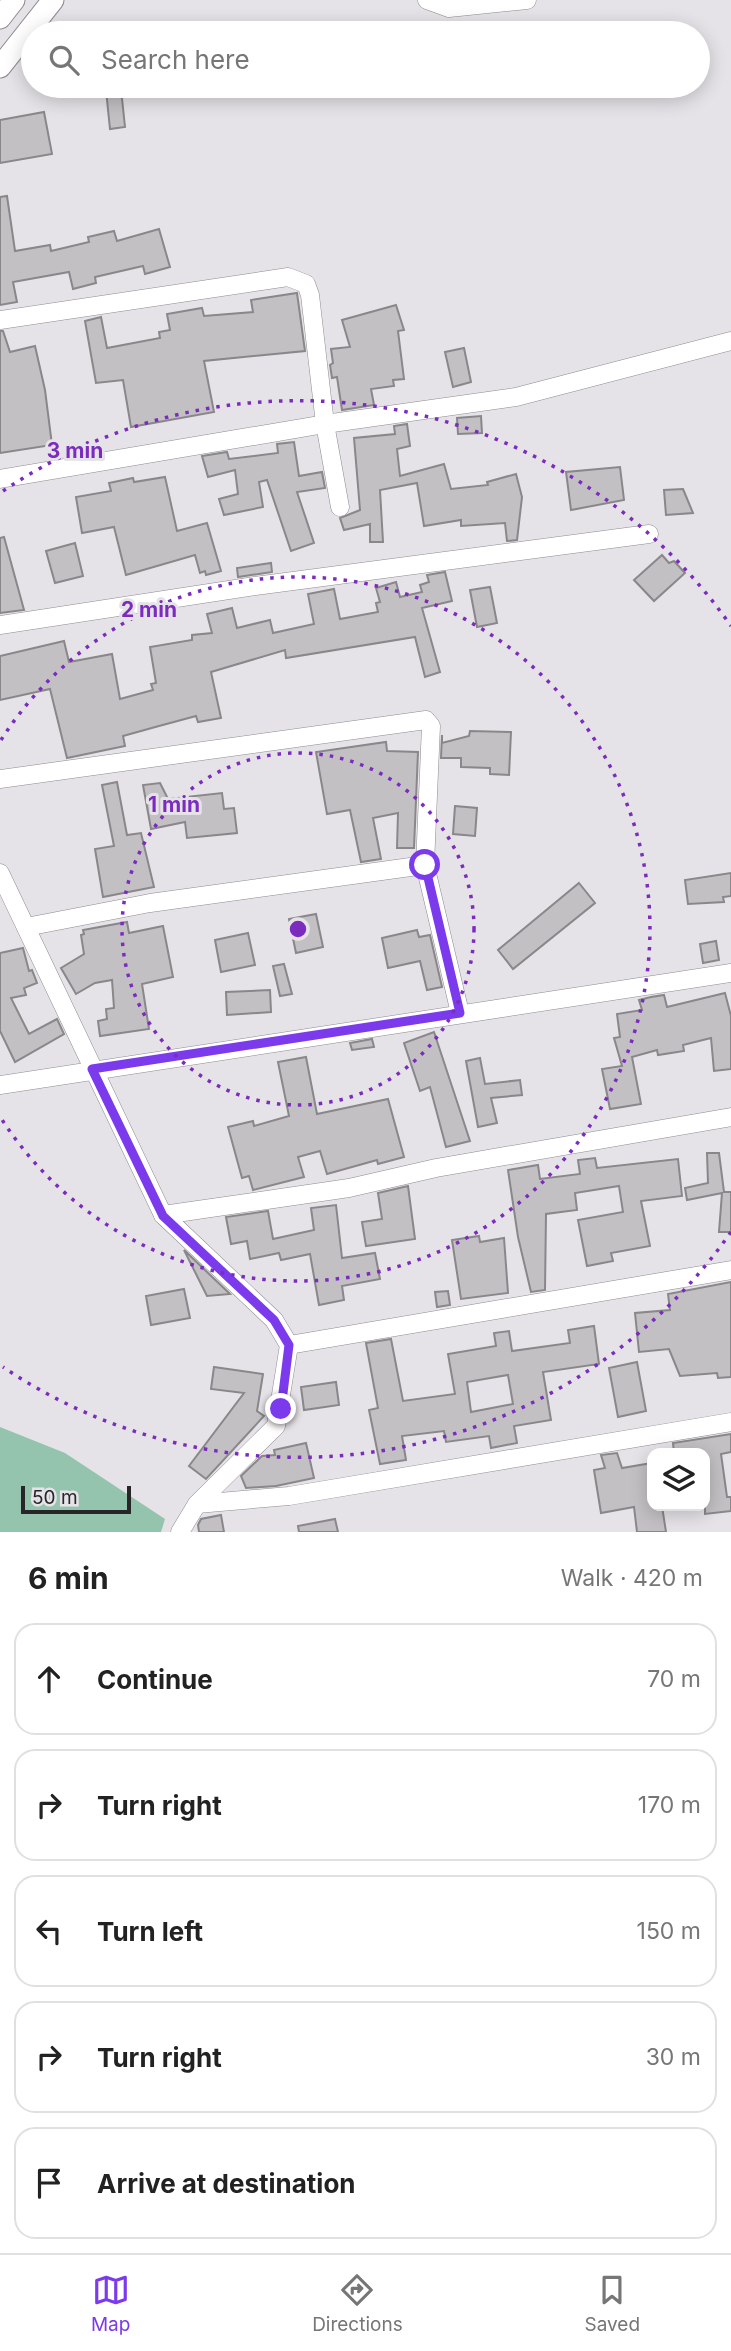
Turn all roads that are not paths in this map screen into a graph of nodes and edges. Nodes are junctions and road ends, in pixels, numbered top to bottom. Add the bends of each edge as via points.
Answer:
1 (14, 0) edge
2 (53, 0) edge
3 (428, 0) edge
4 (527, 0) edge
5 (0, 18) edge
6 (36, 21) edge
7 (21, 40) edge
8 (0, 67) edge
9 (0, 320) edge
10 (731, 341) edge
11 (325, 424) junction
12 (0, 479) edge
13 (340, 507) dead end
14 (649, 534) dead end
15 (0, 625) edge
16 (0, 779) edge
17 (425, 865) junction
18 (0, 873) edge
19 (26, 927) junction
20 (731, 973) edge
21 (460, 1013) junction
22 (92, 1069) junction
23 (0, 1085) edge
24 (731, 1117) edge
25 (163, 1216) junction
26 (731, 1270) edge
27 (289, 1345) junction
28 (731, 1422) edge
29 (197, 1504) junction
30 (180, 1532) edge

1 - 5 main road
2 - 6 main road
3 - 4 street via 449,8
7 - 8 main road
9 - 11 street via 294,278 306,284 310,295
10 - 11 street via 516,397
11 - 12 street
11 - 13 street
14 - 15 street
16 - 17 street via 426,720 431,726 431,771
17 - 19 street via 150,903
17 - 21 street
18 - 19 street
19 - 22 street
20 - 21 street
21 - 22 street
22 - 23 street
22 - 25 street
24 - 25 street via 436,1168 349,1188
25 - 27 street via 274,1320
26 - 27 street
27 - 29 street via 276,1426
28 - 29 street via 289,1496
29 - 30 street

